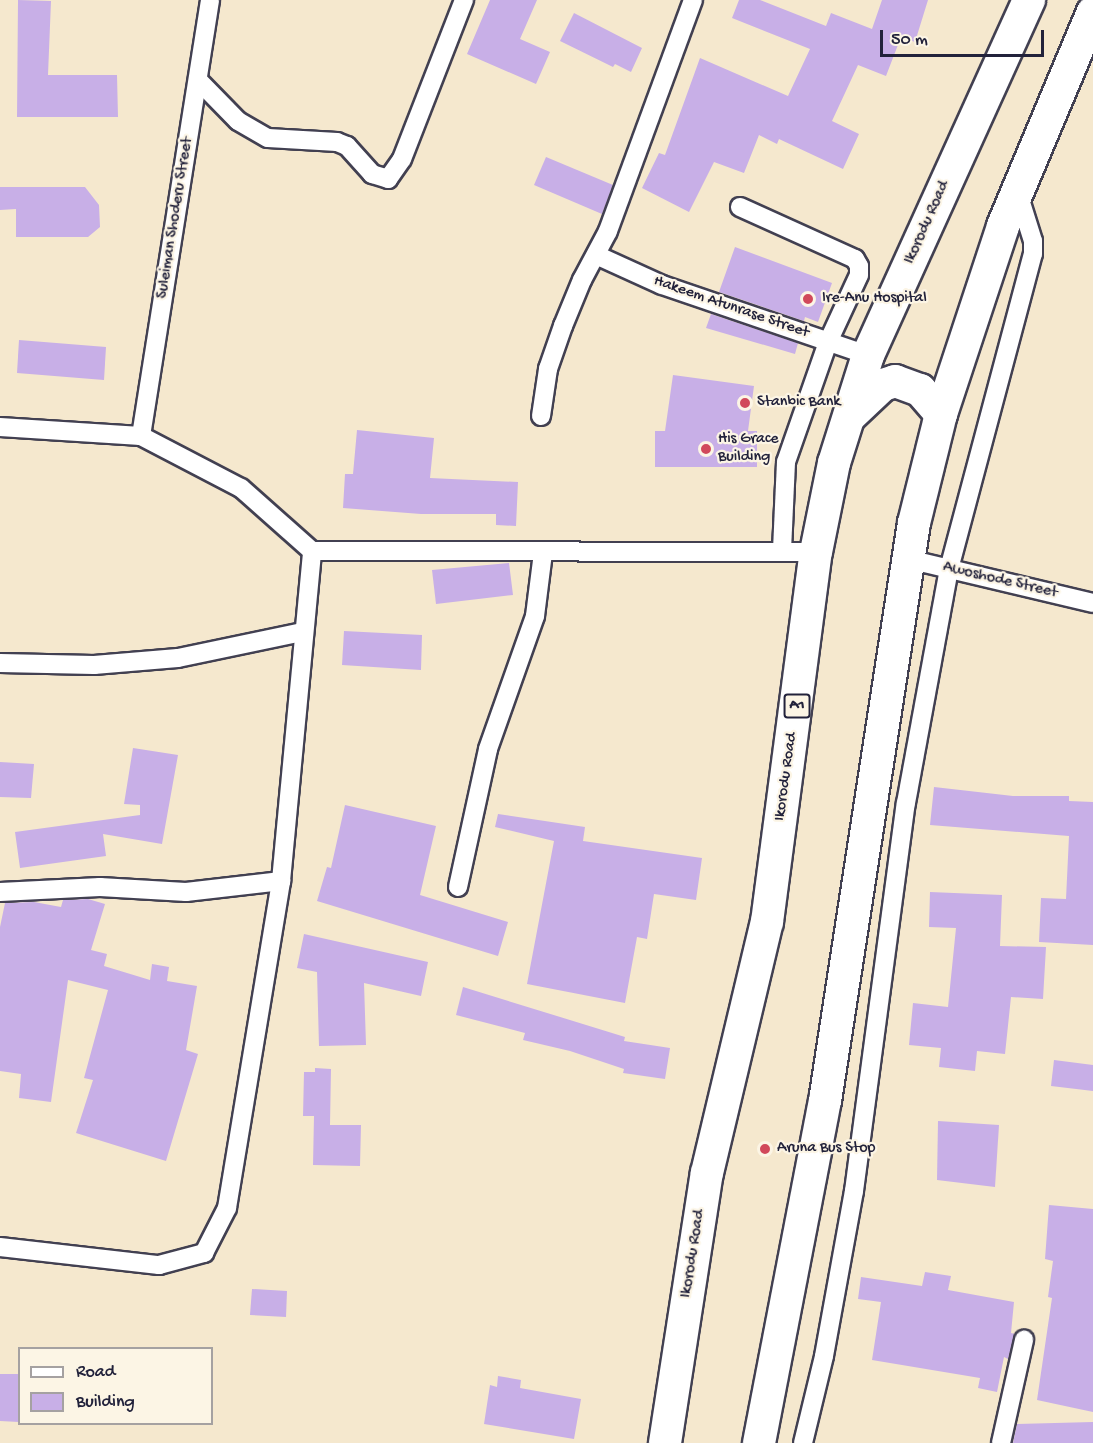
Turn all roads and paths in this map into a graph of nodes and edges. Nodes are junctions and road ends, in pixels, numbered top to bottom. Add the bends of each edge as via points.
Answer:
1 (210, 0) edge
2 (464, 0) edge
3 (693, 0) edge
4 (1029, 0) edge
5 (1093, 12) edge
6 (198, 81) junction
7 (1017, 189) junction
8 (740, 207) dead end
9 (596, 255) junction
10 (828, 342) junction
11 (868, 355) junction
12 (941, 414) junction
13 (541, 416) dead end
14 (848, 418) junction
15 (0, 428) edge
16 (141, 436) junction
17 (782, 549) junction
18 (312, 551) junction
19 (816, 552) junction
20 (543, 553) junction
21 (908, 559) junction
22 (949, 568) junction
23 (1093, 603) edge
24 (302, 632) junction
25 (0, 663) edge
26 (281, 881) junction
27 (458, 887) dead end
28 (0, 892) edge
29 (0, 1247) edge
30 (1024, 1340) dead end
31 (665, 1443) edge
32 (759, 1443) edge
33 (803, 1443) edge
34 (1000, 1443) edge

1 - 6 street, Suleiman Shoderu Street
2 - 6 street via 402,159 388,179 372,174 346,146 337,142 268,138 238,122
3 - 9 street
4 - 11 highway, Ikorodu Road / A1
5 - 7 highway
6 - 16 street, Suleiman Shoderu Street
7 - 12 highway
7 - 22 street via 1033,254
8 - 10 street via 855,259 859,275
9 - 10 street, Hakeem Atunrase Street via 662,285
9 - 13 street via 582,280 548,369
10 - 11 street, Hakeem Atunrase Street
10 - 17 street via 786,462
11 - 14 highway, Ikorodu Road / A1
12 - 14 highway via 920,390 895,381 883,385
12 - 21 highway
14 - 19 highway, Ikorodu Road / A1 via 834,463
15 - 16 street
16 - 18 street via 241,488
17 - 19 street
17 - 20 street
18 - 20 street
18 - 24 street
19 - 31 highway, Ikorodu Road / A1 via 767,922 707,1173
20 - 27 street via 535,616 488,749
21 - 22 street, Awoshode Street
21 - 32 highway via 825,1101
22 - 23 street, Awoshode Street
22 - 33 street via 906,803 854,1191 824,1356
24 - 25 street via 178,658 94,665
24 - 26 street
26 - 28 street via 186,892 100,887
26 - 29 street via 226,1208 204,1254 159,1265
30 - 34 street

